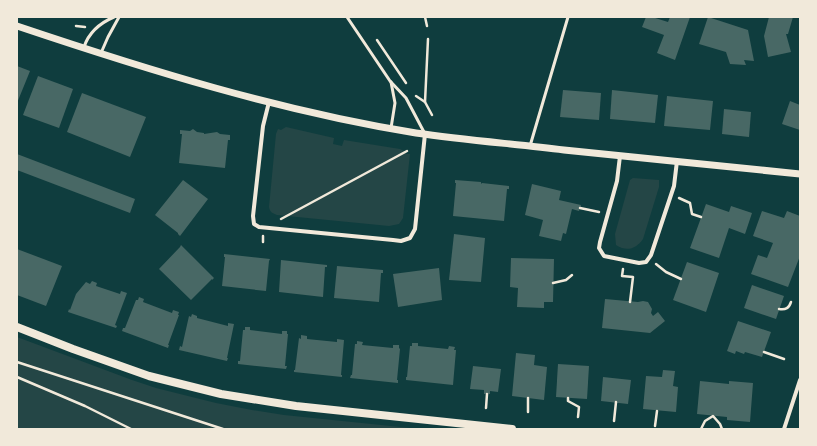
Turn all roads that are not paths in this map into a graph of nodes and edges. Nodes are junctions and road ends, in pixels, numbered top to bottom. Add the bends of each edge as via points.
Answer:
1 (114, 17) edge
2 (119, 17) edge
3 (347, 17) edge
4 (568, 17) edge
5 (17, 26) edge
6 (83, 48) junction
7 (101, 54) junction
8 (390, 81) junction
9 (269, 102) junction
10 (391, 128) junction
11 (425, 134) junction
12 (530, 146) junction
13 (620, 156) junction
14 (677, 162) junction
15 (800, 174) edge
16 (17, 327) edge
17 (800, 380) edge
18 (512, 429) edge
19 (784, 429) edge

1 - 6 lane via 95,29
2 - 7 lane
3 - 8 lane
4 - 12 lane
5 - 6 street
6 - 7 street
7 - 9 street
8 - 10 lane via 395,103
8 - 11 lane via 406,98
9 - 10 street
9 - 11 street via 263,126 252,216 254,224 264,228 401,241 410,238 415,230
10 - 11 street
11 - 12 street
12 - 13 street
13 - 14 street
13 - 14 street via 617,181 600,242 600,252 604,256 642,263 648,259 671,195
14 - 15 street
16 - 18 main road via 139,372 221,394 296,406
17 - 19 street

